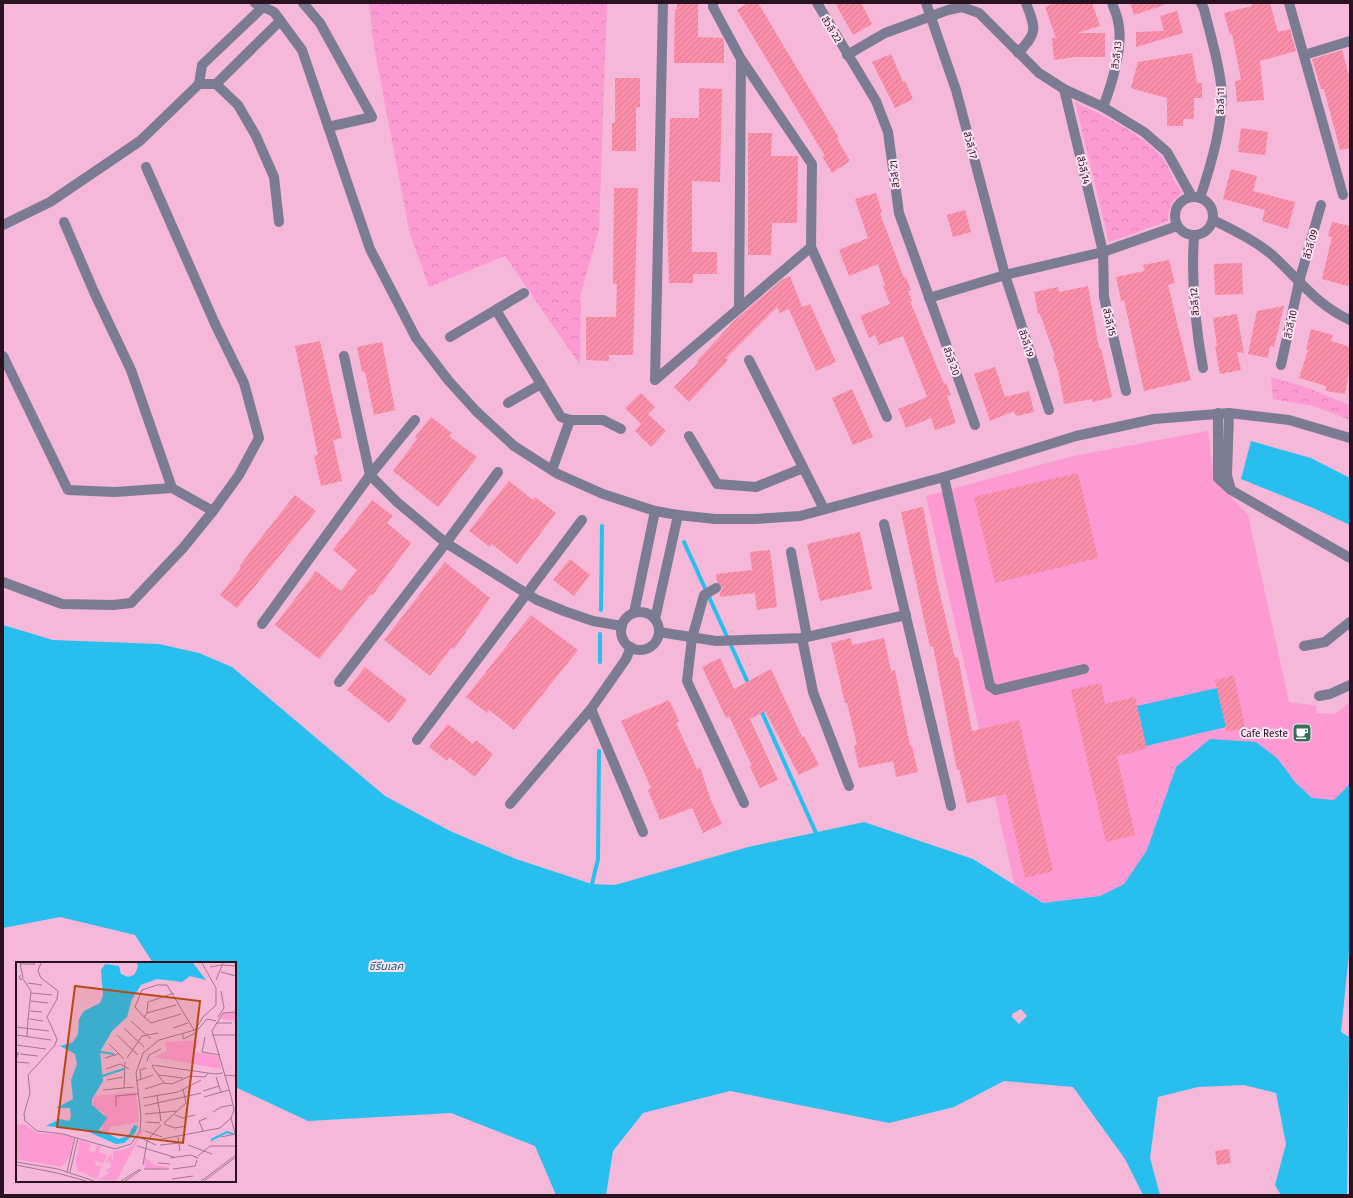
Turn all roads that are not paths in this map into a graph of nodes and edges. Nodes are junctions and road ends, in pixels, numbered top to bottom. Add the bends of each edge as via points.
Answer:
1 (303, 3) edge
2 (663, 3) edge
3 (713, 3) edge
4 (817, 3) edge
5 (926, 3) edge
6 (1026, 3) edge
7 (1112, 3) edge
8 (1201, 3) edge
9 (1289, 3) edge
10 (259, 5) edge
11 (931, 17) junction
12 (280, 21) junction
13 (1350, 41) edge
14 (1018, 53) junction
15 (847, 55) junction
16 (1304, 55) junction
17 (741, 59) junction
18 (199, 84) junction
19 (216, 84) junction
20 (1064, 89) junction
21 (1103, 106) junction
22 (328, 127) junction
23 (146, 167) dead end
24 (1343, 196) dead end
25 (1196, 198) junction
26 (1321, 205) dead end
27 (1213, 220) junction
28 (64, 222) dead end
29 (279, 222) dead end
30 (3, 225) edge
31 (1177, 226) junction
32 (1194, 236) junction
33 (811, 247) junction
34 (1103, 252) junction
35 (1005, 275) junction
36 (1299, 282) junction
37 (524, 292) dead end
38 (929, 298) junction
39 (739, 308) junction
40 (496, 310) junction
41 (1350, 320) edge
42 (450, 337) dead end
43 (3, 356) edge
44 (344, 356) dead end
45 (749, 360) dead end
46 (1281, 365) dead end
47 (1203, 368) dead end
48 (541, 384) junction
49 (1126, 391) dead end
50 (508, 403) dead end
51 (1049, 410) dead end
52 (1218, 414) junction
53 (1229, 414) junction
54 (887, 417) dead end
55 (415, 420) dead end
56 (570, 420) junction
57 (975, 425) dead end
58 (621, 429) dead end
59 (689, 436) dead end
60 (1350, 438) edge
61 (803, 468) junction
62 (552, 470) junction
63 (498, 472) dead end
64 (370, 475) junction
65 (944, 477) junction
66 (172, 488) junction
67 (1231, 490) junction
68 (824, 509) junction
69 (213, 511) junction
70 (655, 511) junction
71 (678, 515) junction
72 (582, 520) dead end
73 (884, 524) dead end
74 (446, 543) junction
75 (790, 552) dead end
76 (1350, 558) edge
77 (3, 582) edge
78 (710, 591) dead end
79 (528, 593) junction
80 (634, 612) junction
81 (906, 615) junction
82 (655, 619) junction
83 (1350, 622) edge
84 (262, 624) dead end
85 (622, 626) junction
86 (659, 632) junction
87 (692, 638) junction
88 (805, 638) junction
89 (1304, 646) dead end
90 (631, 647) junction
91 (1084, 669) dead end
92 (339, 682) dead end
93 (1350, 685) edge
94 (1319, 696) dead end
95 (593, 706) junction
96 (417, 740) dead end
97 (849, 786) dead end
98 (744, 803) dead end
99 (510, 804) dead end
100 (952, 806) dead end
101 (643, 832) dead end

1 - 22 street via 320,23 372,117
2 - 39 street via 655,380
3 - 17 street
4 - 15 street, สีวลี 22
5 - 11 street, สีวลี 17
6 - 14 street via 1035,26 1031,39
7 - 21 street, สีวลี 13 via 1118,22 1118,51 1111,88
8 - 25 street, สีวลี 11 via 1221,85 1219,122 1211,165
9 - 16 street
10 - 12 street via 274,12
10 - 18 street via 202,65
11 - 14 street via 962,7 979,13
11 - 15 street via 885,34
11 - 35 street, สีวลี 17 via 956,90
12 - 19 street
12 - 22 street via 302,50
13 - 16 street
14 - 20 street via 1039,73
15 - 38 street, สีวลี 21 via 876,101 888,132 899,213
16 - 24 street
17 - 33 street via 812,164
17 - 39 street
18 - 19 street
18 - 30 street via 140,141 50,202
19 - 29 street via 238,105 256,136 274,177
20 - 21 street
20 - 34 street, สีวลี 14
21 - 25 street via 1144,132 1167,152
22 - 62 street via 370,250 416,338 476,411 514,446
23 - 69 street via 244,383 259,438 239,475
25 - 27 street via 1210,206 1214,214
25 - 31 street via 1186,199 1177,208
26 - 36 street, สีวลี 09
27 - 32 street via 1206,231
27 - 36 street via 1240,233 1270,254
28 - 66 street via 131,370
31 - 32 street
31 - 34 street
32 - 47 street, สีวลี 12 via 1193,299
33 - 39 street
33 - 54 street
34 - 35 street
34 - 49 street, สีวลี 15 via 1104,297
35 - 38 street
35 - 51 street, สีวลี 19
36 - 41 street via 1332,312
36 - 46 street, สีวลี 10
37 - 40 street
38 - 57 street, สีวลี 20
40 - 42 street
40 - 48 street
43 - 66 street via 68,490 115,492
44 - 64 street
45 - 61 street
48 - 50 street
48 - 56 street via 561,417
52 - 53 street
52 - 65 street via 1154,419 1076,436
52 - 67 street via 1218,478
53 - 60 street via 1289,420
53 - 67 street via 1227,475
55 - 64 street
56 - 58 street via 603,420
56 - 62 street
59 - 61 street via 717,484 756,487
61 - 68 street
62 - 70 street via 604,494
63 - 74 street
64 - 74 street via 397,502
64 - 84 street
65 - 68 street
65 - 91 street via 990,686 996,690
66 - 69 street
67 - 76 street
68 - 71 street via 800,516 755,519 715,519
69 - 77 street via 132,603 62,604
70 - 71 street
70 - 80 street
71 - 82 street
72 - 79 street
73 - 81 street
74 - 79 street
74 - 92 street
75 - 88 street
78 - 87 street
79 - 85 street via 537,600 564,611 593,621
79 - 96 street
80 - 82 street via 646,612
80 - 85 street
81 - 88 street
81 - 100 street
82 - 86 street
83 - 89 street via 1325,642
85 - 90 street via 623,638
86 - 87 street
86 - 90 street via 657,640 649,648 636,650
87 - 88 street via 723,641
87 - 98 street via 687,681
88 - 97 street via 813,692
90 - 95 street via 626,659
93 - 94 street
95 - 99 street
95 - 101 street

